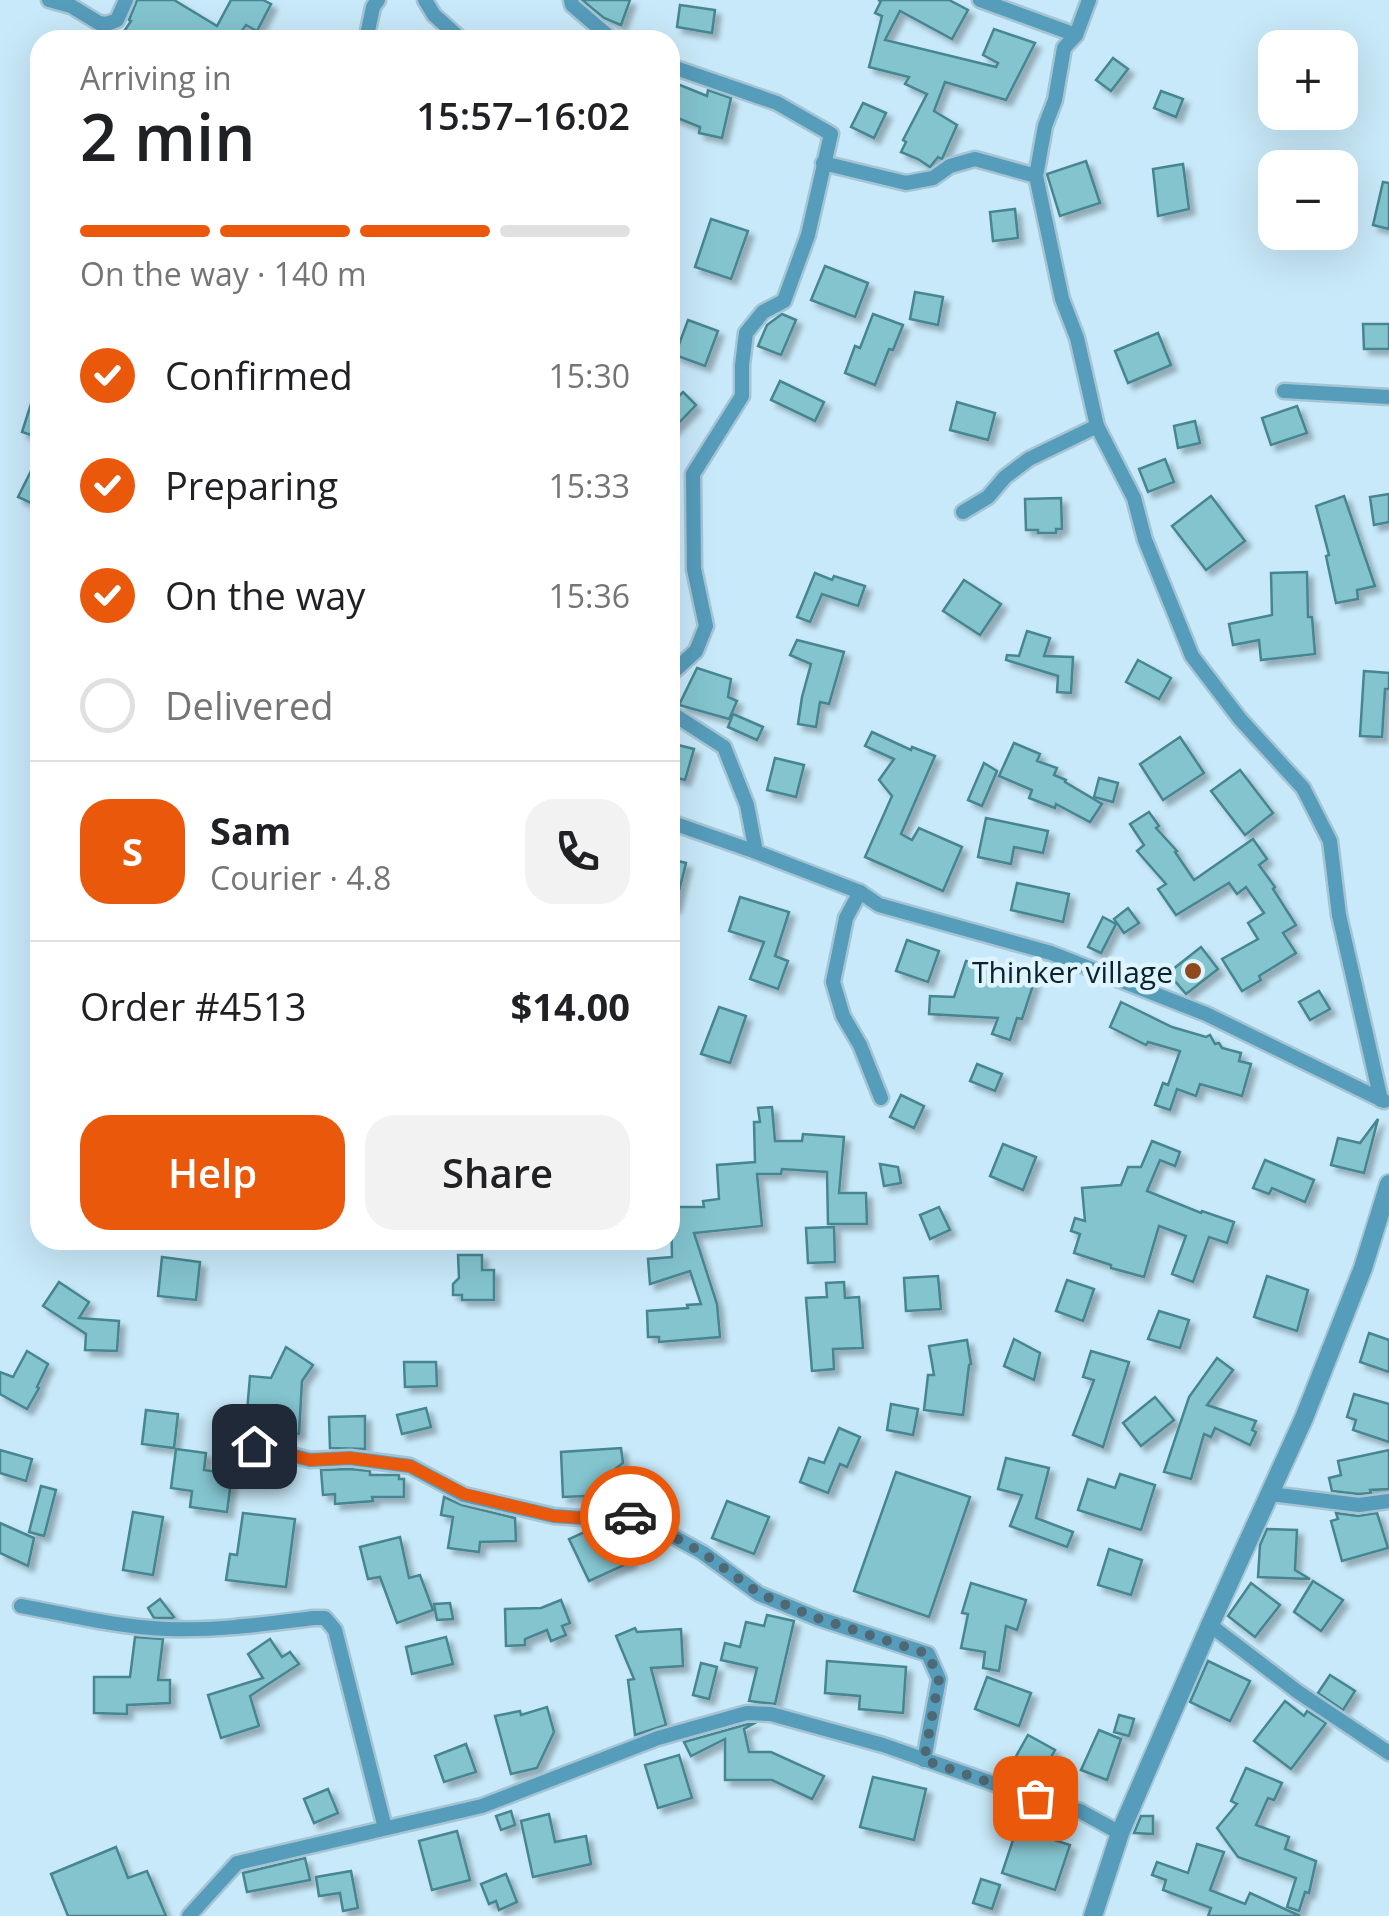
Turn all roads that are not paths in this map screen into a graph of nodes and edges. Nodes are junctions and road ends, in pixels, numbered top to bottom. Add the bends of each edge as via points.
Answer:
1 (49, 0) edge
2 (126, 0) edge
3 (426, 0) edge
4 (571, 0) edge
5 (980, 0) edge
6 (1089, 0) edge
7 (371, 2) edge
8 (367, 30) edge
9 (451, 30) edge
10 (602, 30) edge
11 (1076, 34) junction
12 (680, 69) edge
13 (823, 163) junction
14 (1036, 176) junction
15 (1284, 392) dead end
16 (1389, 397) edge
17 (1097, 426) junction
18 (963, 512) dead end
19 (680, 666) edge
20 (680, 719) edge
21 (680, 825) edge
22 (756, 852) junction
23 (860, 892) junction
24 (881, 1098) dead end
25 (1385, 1102) edge
26 (1389, 1184) edge
27 (254, 1446) dead end
28 (1270, 1494) junction
29 (1389, 1502) edge
30 (21, 1606) dead end
31 (1210, 1625) junction
32 (1389, 1753) edge
33 (924, 1760) junction
34 (385, 1828) junction
35 (1120, 1832) junction
36 (189, 1916) edge
37 (1093, 1916) edge

1 - 2 street via 106,24 117,20
3 - 9 street
4 - 10 street
5 - 11 street
6 - 11 street
7 - 8 street
11 - 14 street via 1064,48
12 - 13 street via 776,103 831,134
13 - 14 street via 906,183 975,159
13 - 19 street via 808,235 784,301 763,312 746,333 742,396 693,474 694,569 706,626 696,651
14 - 17 street
15 - 16 street
17 - 18 street via 1029,459
17 - 25 street via 1134,498 1192,656 1303,788 1330,841 1339,915
20 - 22 street via 724,748 747,804
21 - 22 street
22 - 23 street
23 - 24 street via 846,918 833,982
23 - 25 street via 880,905 1051,953 1189,1008
26 - 28 street via 1363,1268
27 - 33 street via 310,1460 410,1466 464,1494 554,1516 638,1517 760,1594 928,1654 939,1679
28 - 29 street via 1359,1505
28 - 31 street
30 - 34 street via 165,1629 324,1618 335,1630
31 - 32 street
31 - 35 street
33 - 34 street via 812,1724 748,1713 658,1738 482,1806
33 - 35 street via 1080,1811
34 - 36 street via 237,1864
35 - 37 street

